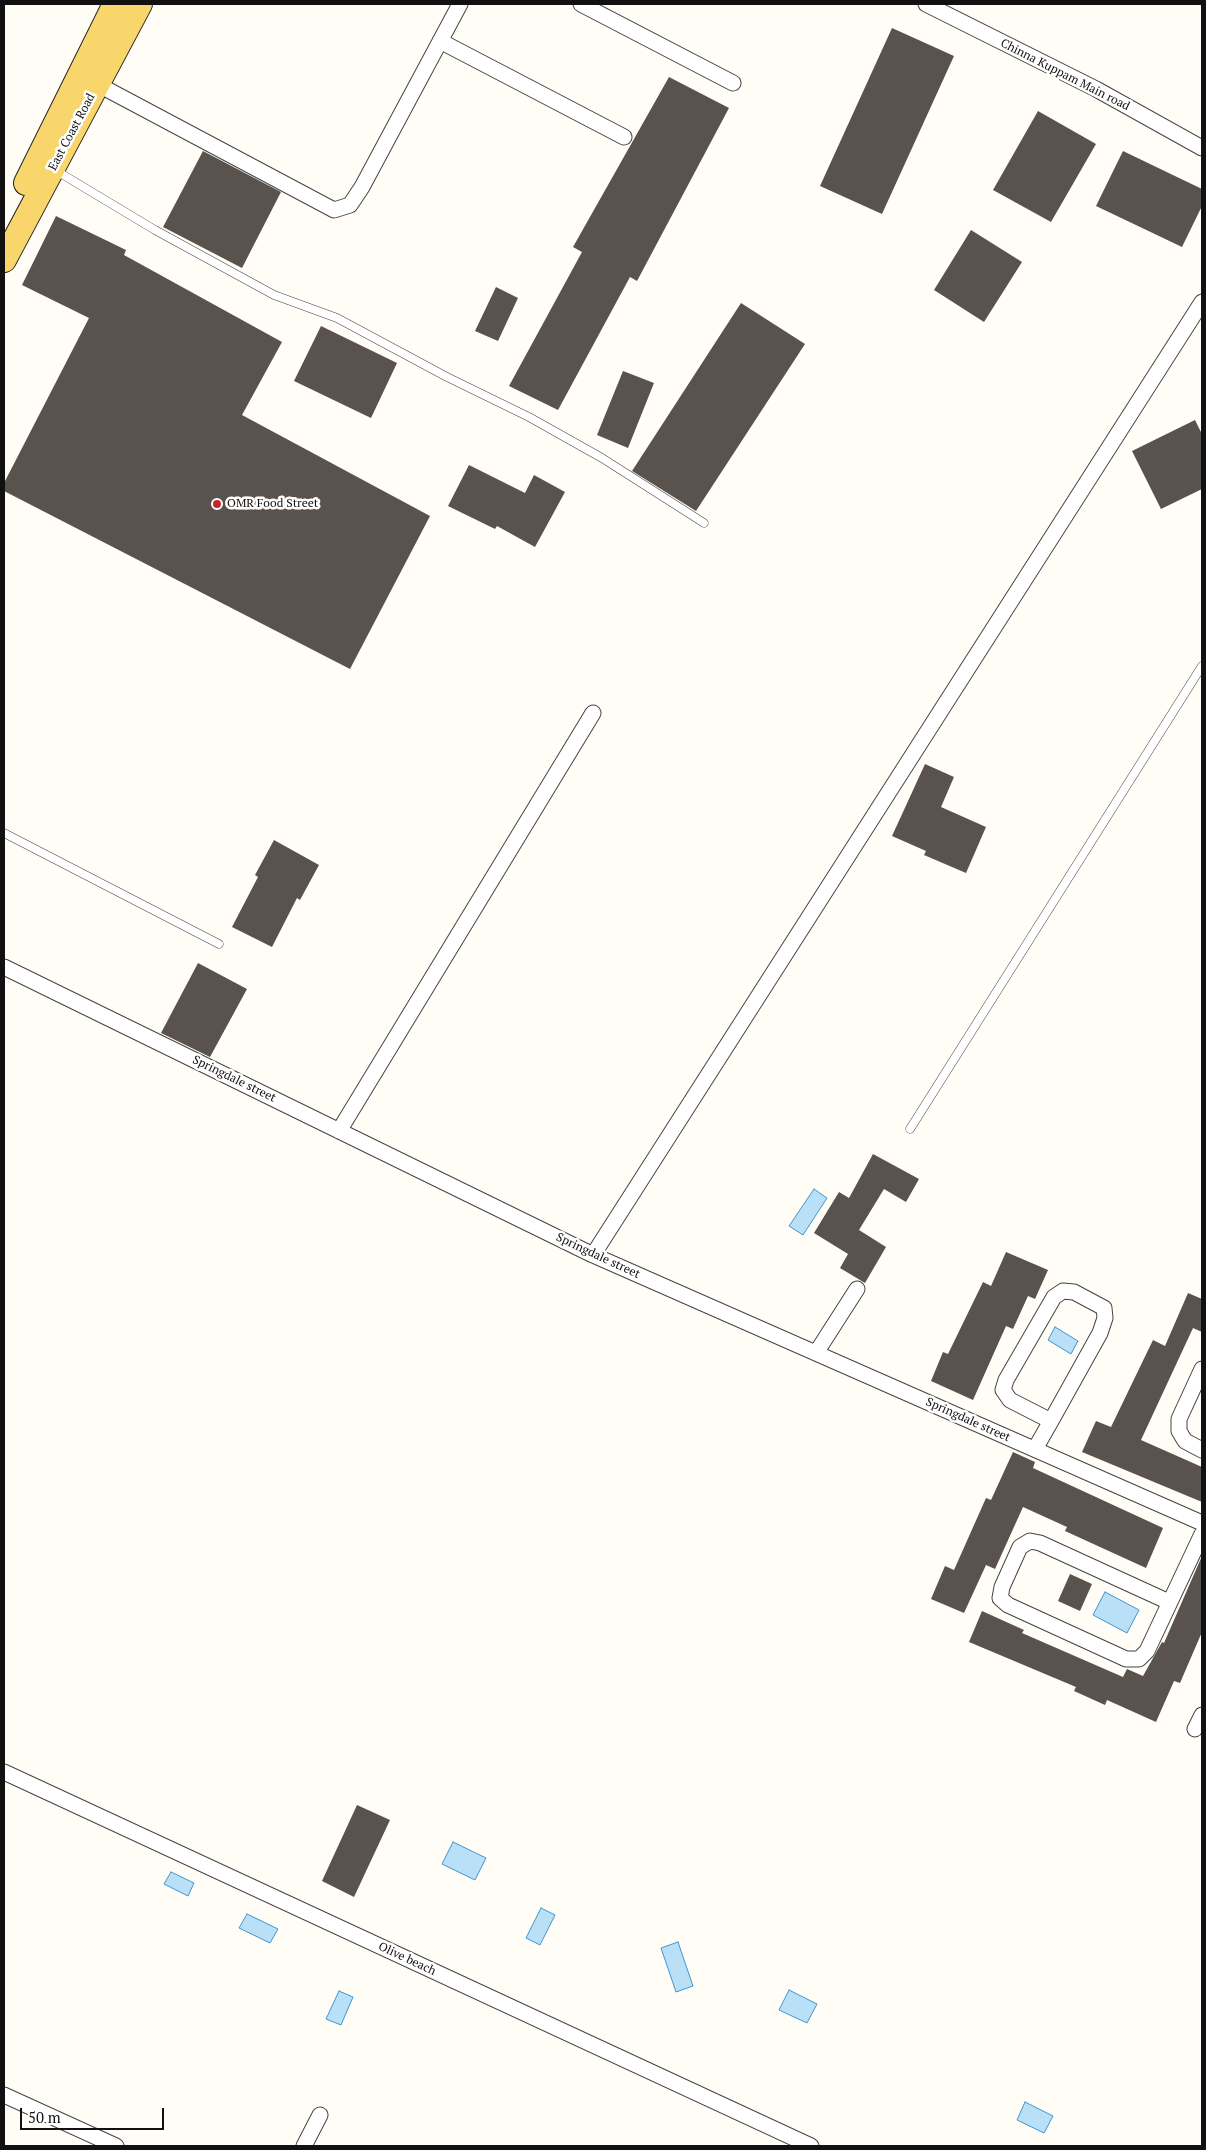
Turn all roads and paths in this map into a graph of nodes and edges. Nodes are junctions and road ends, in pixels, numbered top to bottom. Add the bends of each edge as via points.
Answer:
1 (116, 4) edge
2 (140, 4) edge
3 (460, 4) edge
4 (581, 4) edge
5 (930, 4) edge
6 (440, 41) junction
7 (733, 83) dead end
8 (97, 84) junction
9 (624, 137) dead end
10 (1202, 148) edge
11 (45, 164) junction
12 (4, 227) edge
13 (4, 260) edge
14 (1202, 302) edge
15 (704, 523) dead end
16 (1202, 666) edge
17 (593, 713) dead end
18 (4, 833) edge
19 (219, 944) dead end
20 (4, 967) edge
21 (910, 1130) dead end
22 (339, 1131) junction
23 (593, 1255) junction
24 (857, 1289) dead end
25 (816, 1353) junction
26 (1202, 1369) edge
27 (1051, 1421) junction
28 (1035, 1449) junction
29 (1202, 1450) edge
30 (1202, 1523) edge
31 (1202, 1534) edge
32 (1169, 1602) junction
33 (1202, 1715) edge
34 (1195, 1729) dead end
35 (4, 1772) edge
36 (4, 2095) edge
37 (320, 2115) dead end
38 (98, 2143) edge
39 (116, 2146) edge
40 (304, 2146) edge
41 (811, 2146) edge

1 - 11 main road, East Coast Road
2 - 8 main road, East Coast Road
3 - 6 street
4 - 7 street
5 - 10 street, Chinna Kuppam Main road via 1096,89
6 - 8 street via 362,188 350,204 334,210
6 - 9 street
8 - 11 main road, East Coast Road
11 - 12 main road, East Coast Road
11 - 13 main road, East Coast Road
11 - 15 lane via 155,230 274,295 337,318 529,417
14 - 23 street
16 - 21 lane
17 - 22 street
18 - 19 lane
20 - 22 street, Springdale street
22 - 23 street, Springdale street
23 - 25 street, Springdale street
24 - 25 street
25 - 28 street, Springdale street
26 - 29 street via 1179,1419 1179,1431 1184,1441
27 - 27 street via 1100,1333 1105,1318 1104,1308 1074,1292 1063,1291 1054,1297 1003,1390 1010,1400
27 - 28 street
28 - 30 street, Springdale street
31 - 32 street
32 - 32 street via 1030,1541 1020,1547 1000,1598 1008,1605 1126,1659 1138,1658 1147,1651
33 - 34 street
35 - 41 street, Olive beach
36 - 38 street
37 - 40 street
38 - 39 street

